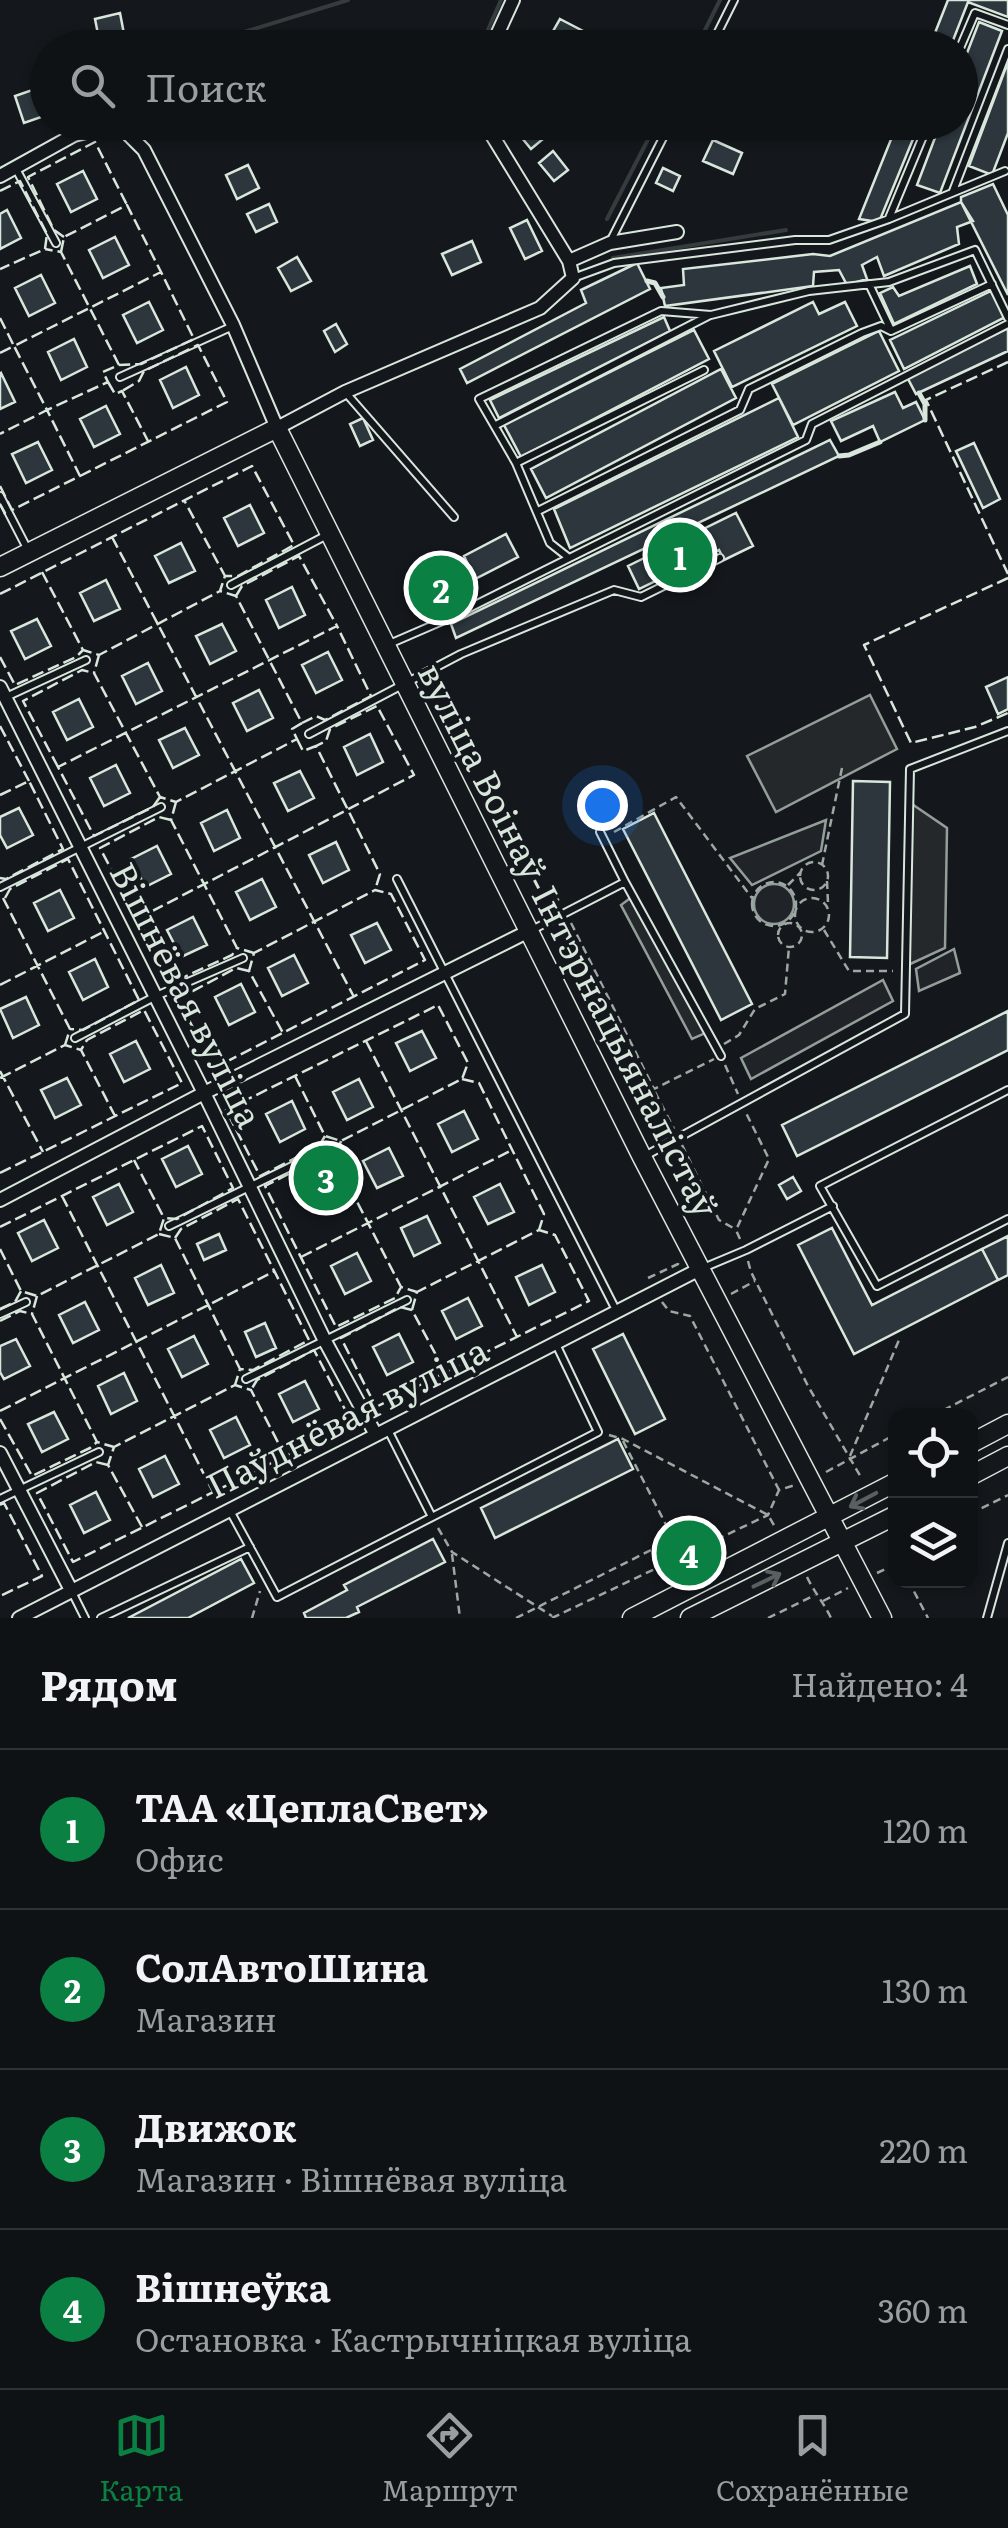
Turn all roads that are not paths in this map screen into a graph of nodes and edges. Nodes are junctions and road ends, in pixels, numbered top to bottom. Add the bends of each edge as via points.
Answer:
1 (513, 0) edge
2 (734, 0) edge
3 (1008, 25) edge
4 (499, 30) edge
5 (719, 30) edge
6 (968, 30) edge
7 (1008, 49) edge
8 (978, 126) edge
9 (65, 140) edge
10 (134, 140) edge
11 (495, 140) edge
12 (662, 140) edge
13 (922, 140) edge
14 (972, 140) edge
15 (16, 168) junction
16 (1007, 172) edge
17 (0, 176) edge
18 (952, 192) junction
19 (889, 219) junction
20 (677, 232) dead end
21 (56, 243) dead end
22 (610, 243) junction
23 (569, 262) junction
24 (573, 278) junction
25 (869, 284) junction
26 (992, 284) junction
27 (711, 315) junction
28 (1008, 321) edge
29 (233, 326) junction
30 (892, 331) junction
31 (704, 370) dead end
32 (120, 377) dead end
33 (345, 392) junction
34 (496, 426) junction
35 (278, 428) junction
36 (516, 463) junction
37 (0, 496) edge
38 (538, 511) junction
39 (454, 518) dead end
40 (331, 533) junction
41 (29, 552) junction
42 (569, 558) junction
43 (720, 558) dead end
44 (0, 567) edge
45 (231, 585) dead end
46 (387, 645) junction
47 (86, 660) dead end
48 (405, 682) junction
49 (2, 695) edge
50 (1008, 732) edge
51 (308, 734) dead end
52 (162, 807) dead end
53 (602, 835) road end
54 (80, 846) junction
55 (397, 879) dead end
56 (625, 882) junction
57 (0, 887) edge
58 (530, 931) junction
59 (243, 958) dead end
60 (446, 974) junction
61 (156, 996) junction
62 (75, 1038) dead end
63 (719, 1052) road end
64 (1008, 1090) edge
65 (204, 1092) junction
66 (330, 1148) dead end
67 (642, 1158) junction
68 (250, 1186) junction
69 (0, 1200) edge
70 (833, 1206) junction
71 (1008, 1219) edge
72 (169, 1226) dead end
73 (700, 1270) junction
74 (407, 1300) dead end
75 (26, 1302) dead end
76 (617, 1311) junction
77 (0, 1314) edge
78 (325, 1340) junction
79 (556, 1344) junction
80 (246, 1379) dead end
81 (1008, 1424) edge
82 (382, 1432) junction
83 (978, 1440) edge
84 (99, 1452) dead end
85 (0, 1453) edge
86 (1008, 1456) edge
87 (978, 1472) edge
88 (888, 1486) edge
89 (19, 1490) junction
90 (0, 1499) edge
91 (229, 1509) junction
92 (432, 1517) junction
93 (830, 1517) junction
94 (888, 1518) edge
95 (843, 1542) junction
96 (1008, 1543) edge
97 (250, 1547) junction
98 (72, 1592) junction
99 (19, 1618) edge
100 (85, 1618) edge
101 (101, 1618) edge
102 (632, 1618) edge
103 (690, 1618) edge
104 (882, 1618) edge
105 (987, 1618) edge

1 - 4 street
2 - 5 lane
3 - 6 lane via 975,12
7 - 8 lane
9 - 15 street
10 - 29 street, вуліца Воінаў-Інтэрнацыяналістаў
11 - 23 street
12 - 22 lane
13 - 19 lane
14 - 18 lane
15 - 17 street
15 - 21 lane
16 - 18 lane
18 - 19 lane
19 - 24 lane via 829,240 614,263
20 - 22 street
22 - 23 street
23 - 24 street
24 - 33 street via 540,308
25 - 26 lane via 975,250
25 - 27 lane
25 - 30 lane
26 - 28 lane
26 - 30 lane
27 - 34 lane
27 - 34 lane via 661,311 478,399
28 - 42 lane via 812,424 806,440
29 - 32 lane
29 - 35 street, вуліца Воінаў-Інтэрнацыяналістаў
30 - 38 lane via 881,326 862,333 749,389 740,410
31 - 36 lane
33 - 35 street
33 - 39 lane
34 - 36 lane
35 - 40 street, вуліца Воінаў-Інтэрнацыяналістаў
35 - 41 street
36 - 38 lane
37 - 41 lane
38 - 42 lane via 550,544
40 - 45 lane
40 - 46 street, вуліца Воінаў-Інтэрнацыяналістаў
41 - 44 street
42 - 46 lane
43 - 48 lane via 641,597 614,590
46 - 48 street, вуліца Воінаў-Інтэрнацыяналістаў
47 - 49 lane
48 - 51 lane
48 - 58 street, вуліца Воінаў-Інтэрнацыяналістаў
49 - 54 street, Вішнёвая вуліца
50 - 67 lane via 910,769 905,1014
52 - 54 lane
53 - 56 lane
54 - 57 lane
54 - 61 street, Вішнёвая вуліца
55 - 60 lane
56 - 58 lane
56 - 63 lane
58 - 60 street
58 - 67 street, вуліца Воінаў-Інтэрнацыяналістаў
59 - 61 lane
60 - 65 street
60 - 76 lane
61 - 62 lane
61 - 65 street, Вішнёвая вуліца
64 - 70 lane via 820,1186
65 - 68 street, Вішнёвая вуліца
65 - 69 street
66 - 68 lane
67 - 73 street, вуліца Воінаў-Інтэрнацыяналістаў
68 - 72 lane
68 - 78 street, Вішнёвая вуліца
70 - 71 lane via 877,1286
70 - 73 lane
73 - 76 street, Паўднёвая вуліца
73 - 93 street, вуліца Воінаў-Інтэрнацыяналістаў
74 - 78 lane
75 - 77 lane
76 - 79 street, Паўднёвая вуліца
78 - 80 lane
78 - 82 street, Вішнёвая вуліца
79 - 82 street, Паўднёвая вуліца
79 - 92 lane via 598,1432
81 - 83 street
82 - 91 street, Паўднёвая вуліца
82 - 92 lane
84 - 89 lane
85 - 89 street
86 - 87 street
88 -> 93 street
89 - 90 lane
89 - 98 street
91 - 97 lane
91 - 98 street, Паўднёвая вуліца
92 - 97 lane via 277,1596
93 - 95 street, вуліца Воінаў-Інтэрнацыяналістаў
93 - 102 street
94 - 95 street
103 -> 95 street
95 - 104 street, вуліца Воінаў-Інтэрнацыяналістаў
96 - 105 lane
97 - 101 lane
98 - 99 street, Паўднёвая вуліца
98 - 100 lane

